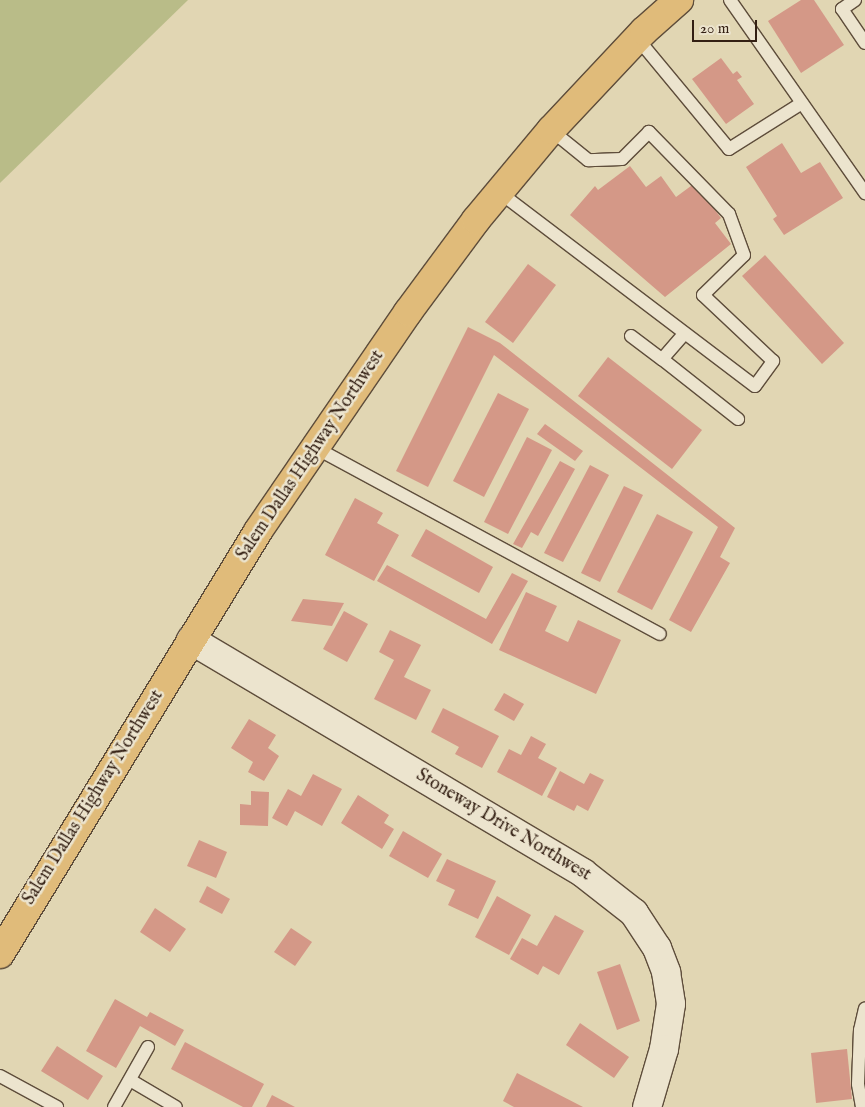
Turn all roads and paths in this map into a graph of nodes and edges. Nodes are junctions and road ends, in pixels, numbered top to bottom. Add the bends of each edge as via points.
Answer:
1 (679, 0) edge
2 (730, 0) edge
3 (855, 0) edge
4 (637, 38) junction
5 (865, 43) edge
6 (802, 103) junction
7 (551, 130) junction
8 (499, 192) junction
9 (865, 192) edge
10 (684, 334) junction
11 (630, 336) dead end
12 (662, 359) junction
13 (738, 419) dead end
14 (314, 447) junction
15 (660, 634) dead end
16 (191, 640) junction
17 (0, 954) edge
18 (865, 1009) edge
19 (148, 1047) dead end
20 (0, 1076) edge
21 (130, 1080) junction
22 (57, 1107) edge
23 (114, 1107) edge
24 (176, 1107) edge
25 (648, 1107) edge
26 (862, 1107) edge

1 - 4 highway, Salem Dallas Highway Northwest
2 - 6 lane
3 - 5 lane via 842,9
4 - 6 lane via 729,150
4 - 7 highway, Salem Dallas Highway Northwest
6 - 9 lane
7 - 8 highway, Salem Dallas Highway Northwest
7 - 10 lane via 588,160 622,159 649,132 729,214 744,255 703,294 773,360 755,386
8 - 10 lane
8 - 14 highway, Salem Dallas Highway Northwest via 408,312
10 - 12 lane
11 - 12 lane
12 - 13 lane
14 - 15 lane
14 - 16 highway, Salem Dallas Highway Northwest
16 - 17 highway, Salem Dallas Highway Northwest
16 - 25 street, Stoneway Drive Northwest via 575,869 634,913 657,948 666,972 670,1004 664,1049
18 - 26 lane via 860,1030 858,1084
19 - 21 lane
20 - 22 lane
21 - 23 lane
21 - 24 lane

